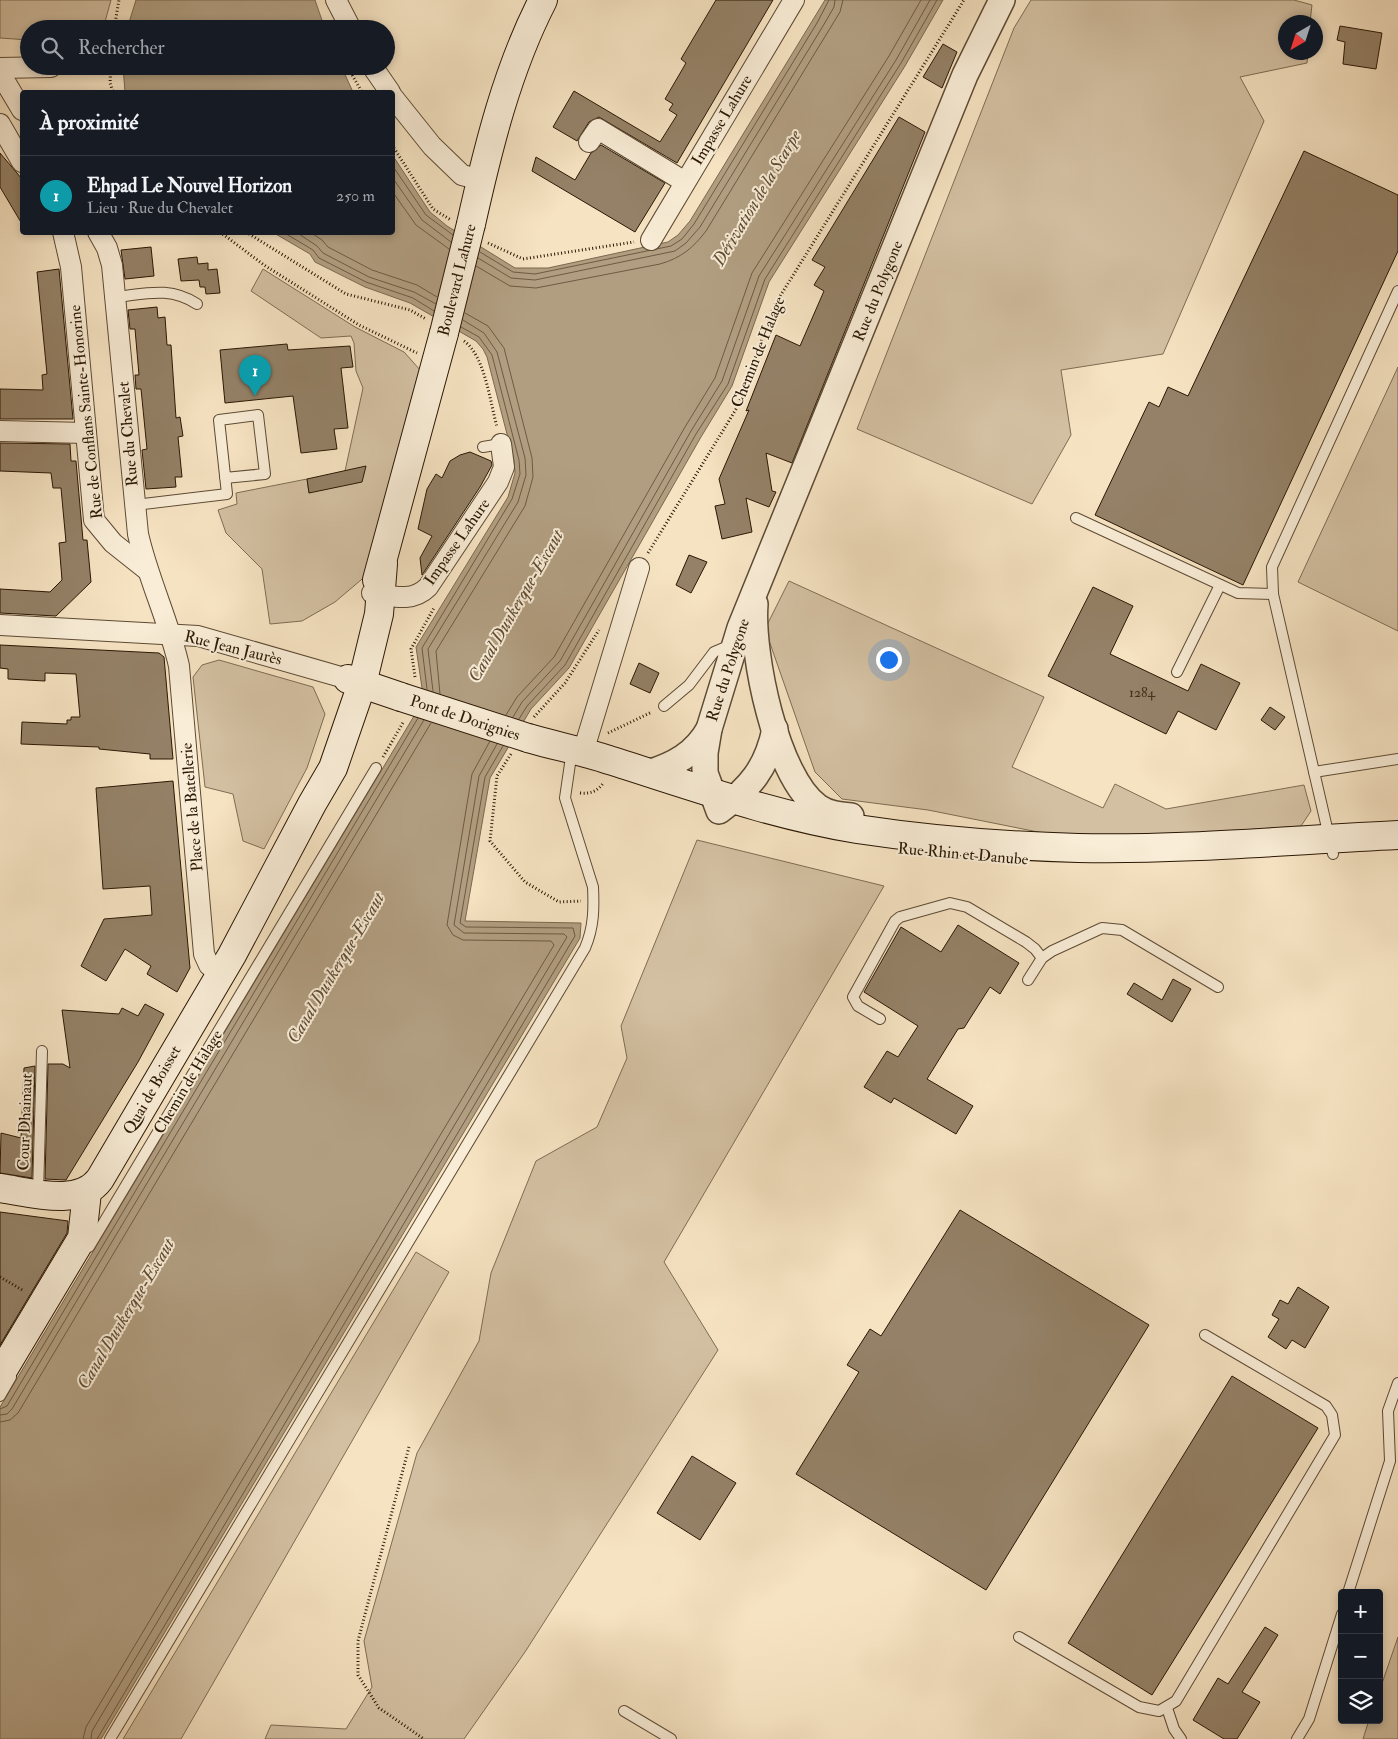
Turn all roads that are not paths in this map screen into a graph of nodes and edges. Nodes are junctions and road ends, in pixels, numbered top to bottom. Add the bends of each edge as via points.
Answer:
1 (336, 0) edge
2 (543, 0) edge
3 (794, 0) edge
4 (1002, 0) edge
5 (346, 20) edge
6 (0, 68) edge
7 (20, 68) edge
8 (0, 73) edge
9 (378, 75) edge
10 (389, 90) edge
11 (395, 100) edge
12 (20, 107) edge
13 (0, 124) edge
14 (589, 142) dead end
15 (20, 159) edge
16 (481, 180) junction
17 (685, 182) junction
18 (64, 235) edge
19 (100, 235) edge
20 (651, 240) road end
21 (1398, 291) edge
22 (115, 297) junction
23 (197, 304) dead end
24 (0, 431) edge
25 (86, 433) junction
26 (492, 446) road end
27 (225, 478) junction
28 (135, 505) junction
29 (1076, 518) dead end
30 (639, 568) road end
31 (147, 570) junction
32 (759, 584) junction
33 (1220, 585) junction
34 (377, 593) junction
35 (1273, 594) junction
36 (0, 625) edge
37 (172, 633) junction
38 (736, 642) junction
39 (1177, 672) dead end
40 (355, 681) junction
41 (401, 697) joint
42 (664, 706) road end
43 (709, 729) junction
44 (775, 729) junction
45 (536, 741) joint
46 (578, 747) junction
47 (1398, 759) edge
48 (376, 768) dead end
49 (1314, 772) junction
50 (648, 773) junction
51 (721, 802) junction
52 (1398, 835) edge
53 (928, 838) junction
54 (1332, 846) junction
55 (1398, 851) edge
56 (1042, 958) junction
57 (221, 975) junction
58 (1028, 980) dead end
59 (1218, 987) dead end
60 (880, 1019) dead end
61 (42, 1051) dead end
62 (0, 1188) edge
63 (87, 1192) junction
64 (38, 1193) junction
65 (1205, 1335) dead end
66 (0, 1375) edge
67 (1398, 1383) edge
68 (0, 1396) edge
69 (1349, 1589) edge
70 (1338, 1627) edge
71 (1019, 1637) dead end
72 (1167, 1708) junction
73 (624, 1711) dead end
74 (110, 1739) edge
75 (671, 1739) edge
76 (1182, 1739) edge
77 (1297, 1739) edge

1 - 5 street
2 - 16 main road, Boulevard Lahure via 526,36 494,130
3 - 17 street, Impasse Lahure
4 - 32 street, Rue du Polygone via 965,75
6 - 7 street
8 - 12 street
9 - 10 street
11 - 16 street via 432,146 462,175
13 - 15 street
14 - 17 street via 598,129
16 - 34 main road, Boulevard Lahure, bridge
17 - 20 street, Impasse Lahure
18 - 25 street, Rue de Conflans Sainte-Honorine via 71,267
19 - 22 street, Rue du Chevalet via 112,264
21 - 35 lane via 1272,567
22 - 23 lane via 172,292
22 - 28 street, Rue du Chevalet
24 - 25 street
25 - 31 street, Rue de Conflans Sainte-Honorine via 94,520 113,543
26 - 34 street, Impasse Lahure via 504,467 498,482 428,587 409,598
27 - 27 lane via 219,420 258,416 265,474
27 - 28 lane via 227,494
28 - 31 street, Rue du Chevalet
29 - 33 lane
30 - 46 street
31 - 37 street, Rue du Chevalet
32 - 38 street, Rue du Polygone
32 - 44 street, Rue du Polygone via 754,616 756,649
33 - 35 lane via 1238,593
33 - 39 lane
34 - 40 main road, Boulevard Lahure via 379,614
35 - 49 lane
36 - 37 street, Rue Jean Jaurès
37 - 40 street, Rue Jean Jaurès via 224,642
37 - 57 street, Place de la Batellerie via 181,678 204,954 209,965
38 - 42 lane via 714,652 689,685
38 - 43 street, Rue du Polygone
40 - 41 main road, Rue Jean Jaurès
40 - 57 main road, Quai de Boisset via 333,768
41 - 45 main road, Pont de Dorignies, bridge
43 - 50 street, Rue du Polygone via 680,761
43 - 51 street, Rue du Polygone via 704,769
44 - 51 street, Rue du Polygone via 762,768
44 - 53 street, Rue du Polygone via 790,772 818,807 833,814 888,823
45 - 46 main road, Rue Rhin et Danube
46 - 50 main road, Rue Rhin et Danube
46 - 51 main road, Rue Rhin et Danube via 608,772
46 - 74 lane via 565,789 568,812 593,887 593,924 585,948
47 - 49 lane
48 - 68 lane, Chemin de Halage
49 - 54 lane
50 - 51 main road, Rue Rhin et Danube
51 - 53 main road, Rue Rhin et Danube via 838,825
51 - 54 main road, Rue Rhin et Danube via 784,829 914,851 1118,863
52 - 54 main road, Rue Rhin et Danube
53 - 54 main road, Rue Rhin et Danube via 1080,848
54 - 55 main road, Rue Rhin et Danube
56 - 58 lane
56 - 59 lane via 1102,928 1112,927
56 - 60 lane via 1035,948 967,907 950,903 900,917 853,996 858,1006
57 - 63 main road, Quai de Boisset via 100,1180
61 - 64 lane, Cour Dhainaut
62 - 64 main road
63 - 64 main road via 63,1196
63 - 66 main road via 82,1238
65 - 72 lane via 1326,1406 1332,1415 1335,1435 1176,1701
67 - 69 lane via 1388,1411 1390,1461
70 - 77 lane via 1309,1719
71 - 72 lane via 1139,1706 1150,1710
72 - 76 lane via 1174,1729
73 - 75 lane

